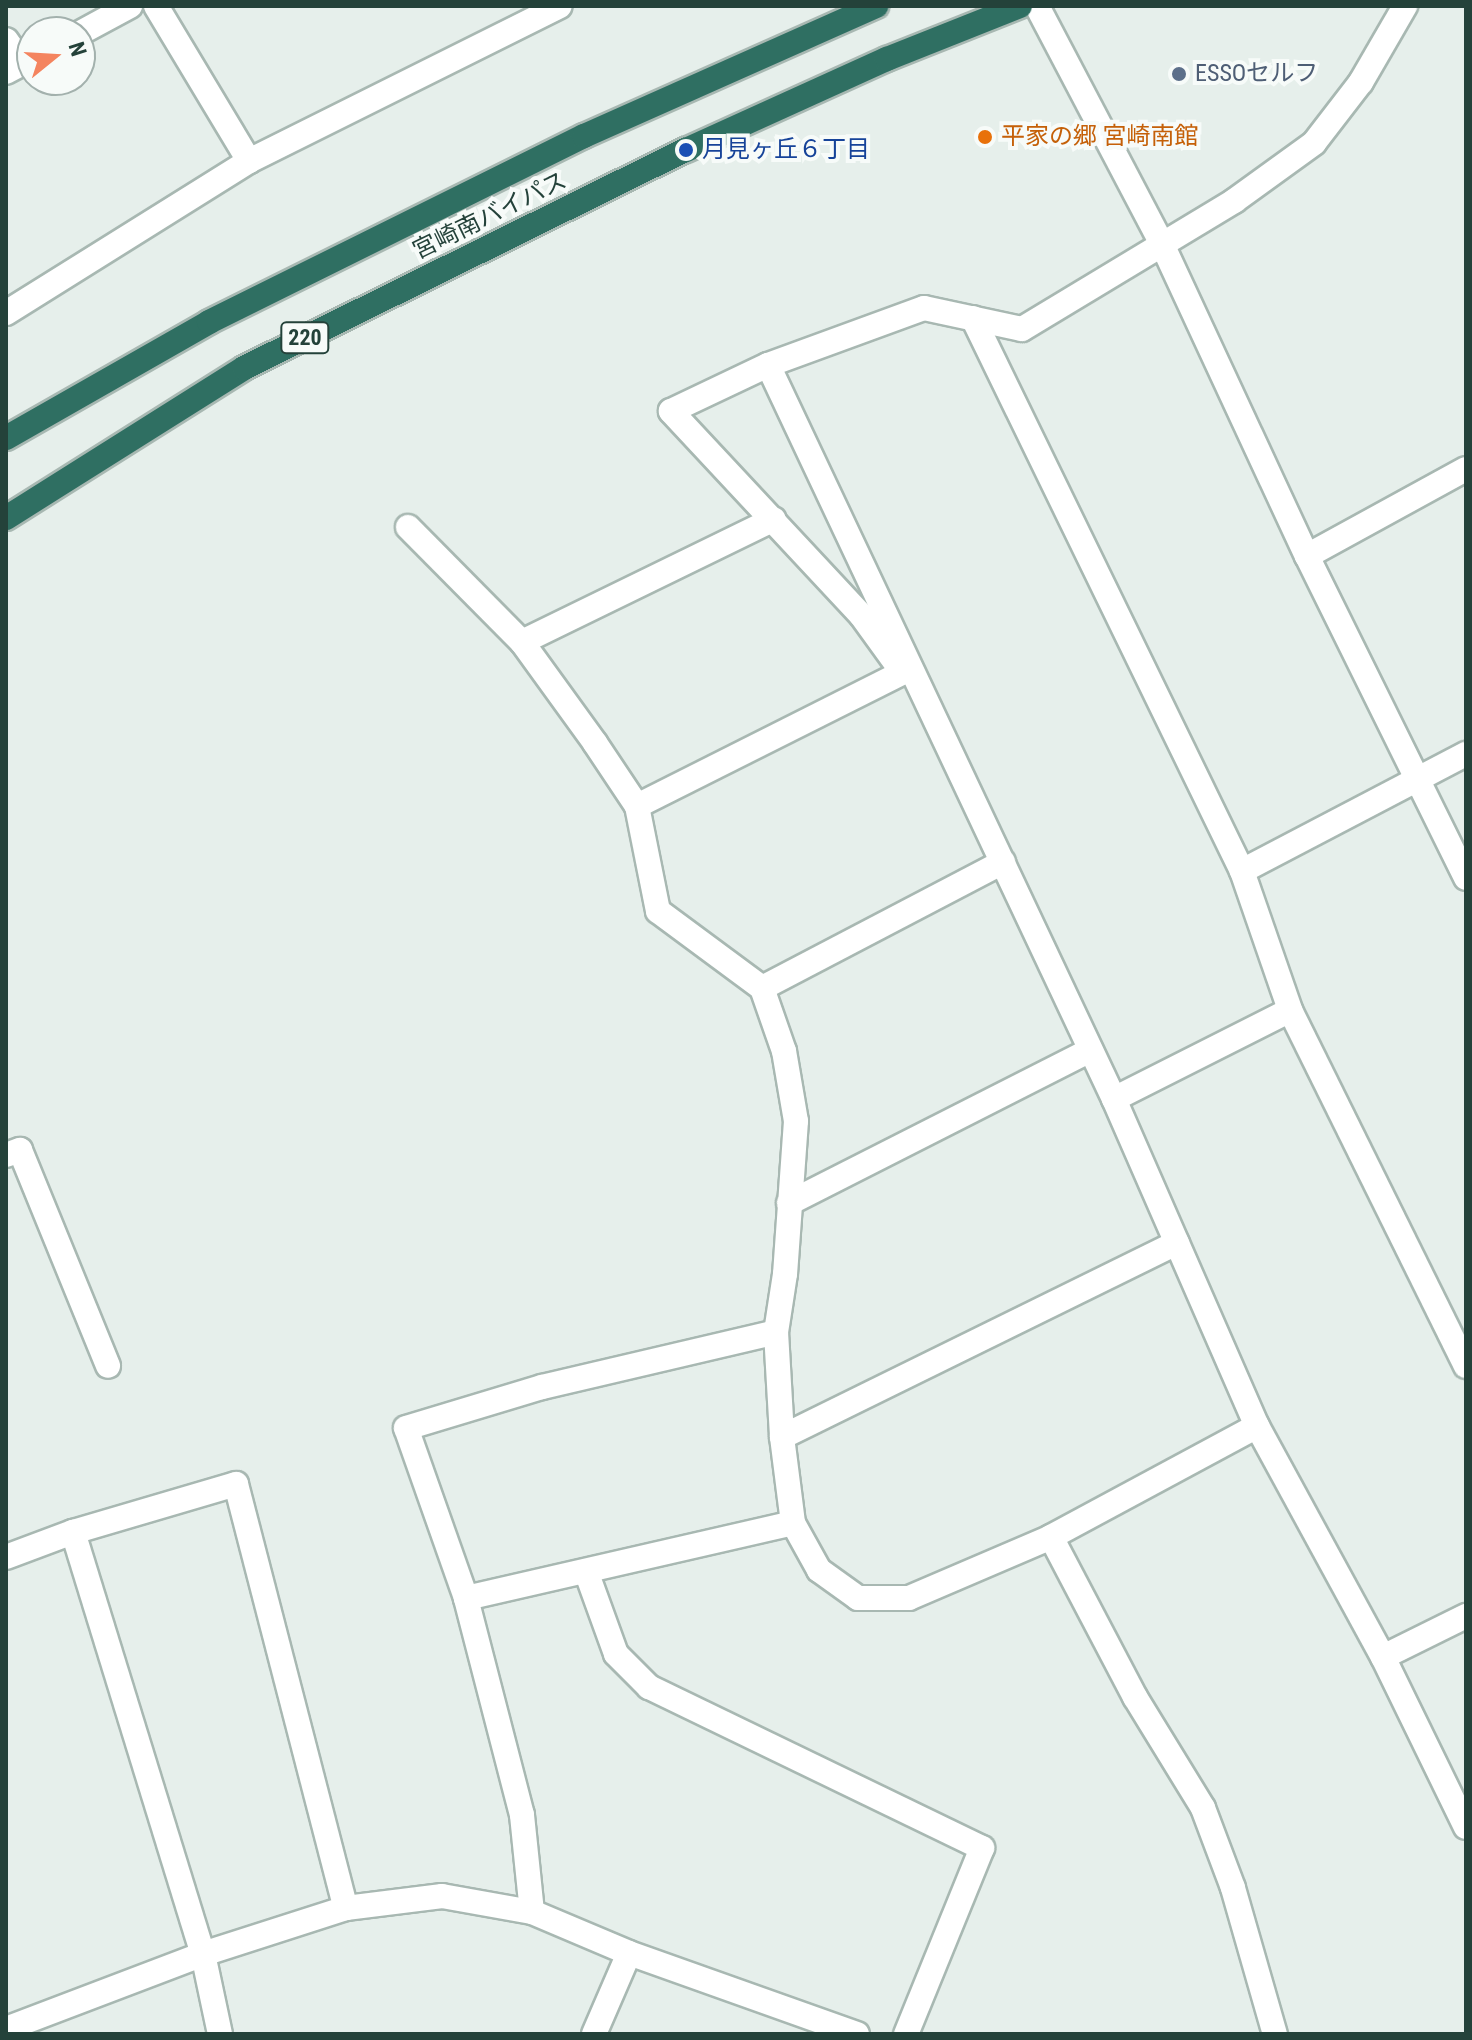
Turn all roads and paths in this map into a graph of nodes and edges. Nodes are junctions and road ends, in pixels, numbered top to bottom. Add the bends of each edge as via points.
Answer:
1 (130, 6) edge
2 (156, 6) edge
3 (560, 6) edge
4 (876, 6) edge
5 (1020, 6) edge
6 (1037, 6) edge
7 (1405, 6) edge
8 (96, 24) edge
9 (6, 40) edge
10 (16, 58) edge
11 (249, 161) junction
12 (1162, 244) junction
13 (6, 313) edge
14 (973, 318) junction
15 (768, 365) junction
16 (6, 438) edge
17 (1466, 469) edge
18 (6, 518) edge
19 (774, 519) junction
20 (408, 527) dead end
21 (1307, 556) junction
22 (522, 642) junction
23 (902, 673) junction
24 (930, 713) junction
25 (1466, 754) edge
26 (1417, 779) junction
27 (637, 806) junction
28 (1003, 862) junction
29 (1242, 871) junction
30 (1466, 878) edge
31 (762, 988) junction
32 (1290, 1010) junction
33 (1090, 1050) junction
34 (1114, 1099) junction
35 (6, 1155) edge
36 (789, 1203) junction
37 (1177, 1243) junction
38 (776, 1332) junction
39 (108, 1366) dead end
40 (1466, 1366) edge
41 (1257, 1426) junction
42 (782, 1437) junction
43 (793, 1523) junction
44 (73, 1532) junction
45 (1051, 1537) junction
46 (6, 1557) edge
47 (586, 1571) junction
48 (466, 1598) junction
49 (1466, 1616) edge
50 (1383, 1657) junction
51 (1466, 1827) edge
52 (346, 1908) junction
53 (532, 1912) junction
54 (629, 1953) junction
55 (203, 1954) junction
56 (10, 2023) edge
57 (220, 2034) edge
58 (594, 2034) edge
59 (857, 2034) edge
60 (906, 2034) edge
61 (1275, 2034) edge

1 - 8 street
2 - 11 street
3 - 11 street
4 - 16 highway, 宮崎南バイパス / 220 via 598,129 278,287
5 - 18 highway, 宮崎南バイパス / 220 via 686,150 244,368
6 - 12 street
7 - 12 street via 1361,82 1314,143 1234,201
9 - 10 street
11 - 13 street
12 - 14 street via 1022,329
12 - 21 street
14 - 15 street via 924,308
14 - 29 street
15 - 19 street via 671,411
15 - 24 street
17 - 21 street
19 - 22 street
19 - 23 street via 861,615
20 - 22 street
21 - 26 street
22 - 27 street
23 - 24 street
23 - 27 street
24 - 28 street
25 - 26 street
26 - 29 street
26 - 30 street
27 - 31 street via 658,911
28 - 31 street
28 - 33 street
29 - 32 street
31 - 36 street via 784,1051 796,1121
32 - 34 street
32 - 40 street
33 - 34 street
33 - 36 street
34 - 37 street
35 - 39 street via 20,1150
36 - 38 street
37 - 41 street
37 - 42 street
38 - 42 street
38 - 48 street via 542,1387 406,1428
41 - 45 street
41 - 50 street
42 - 43 street
43 - 45 street via 819,1570 858,1598 909,1598
43 - 47 street
44 - 46 street
44 - 52 street via 236,1484
44 - 55 street
45 - 61 street via 1135,1697 1203,1808 1233,1888
47 - 48 street
47 - 60 street via 616,1654 649,1687 982,1848
48 - 53 street via 522,1815
49 - 50 street
50 - 51 street
52 - 53 street via 442,1896
52 - 55 street
53 - 54 street
54 - 58 street
54 - 59 street
55 - 56 street
55 - 57 street

